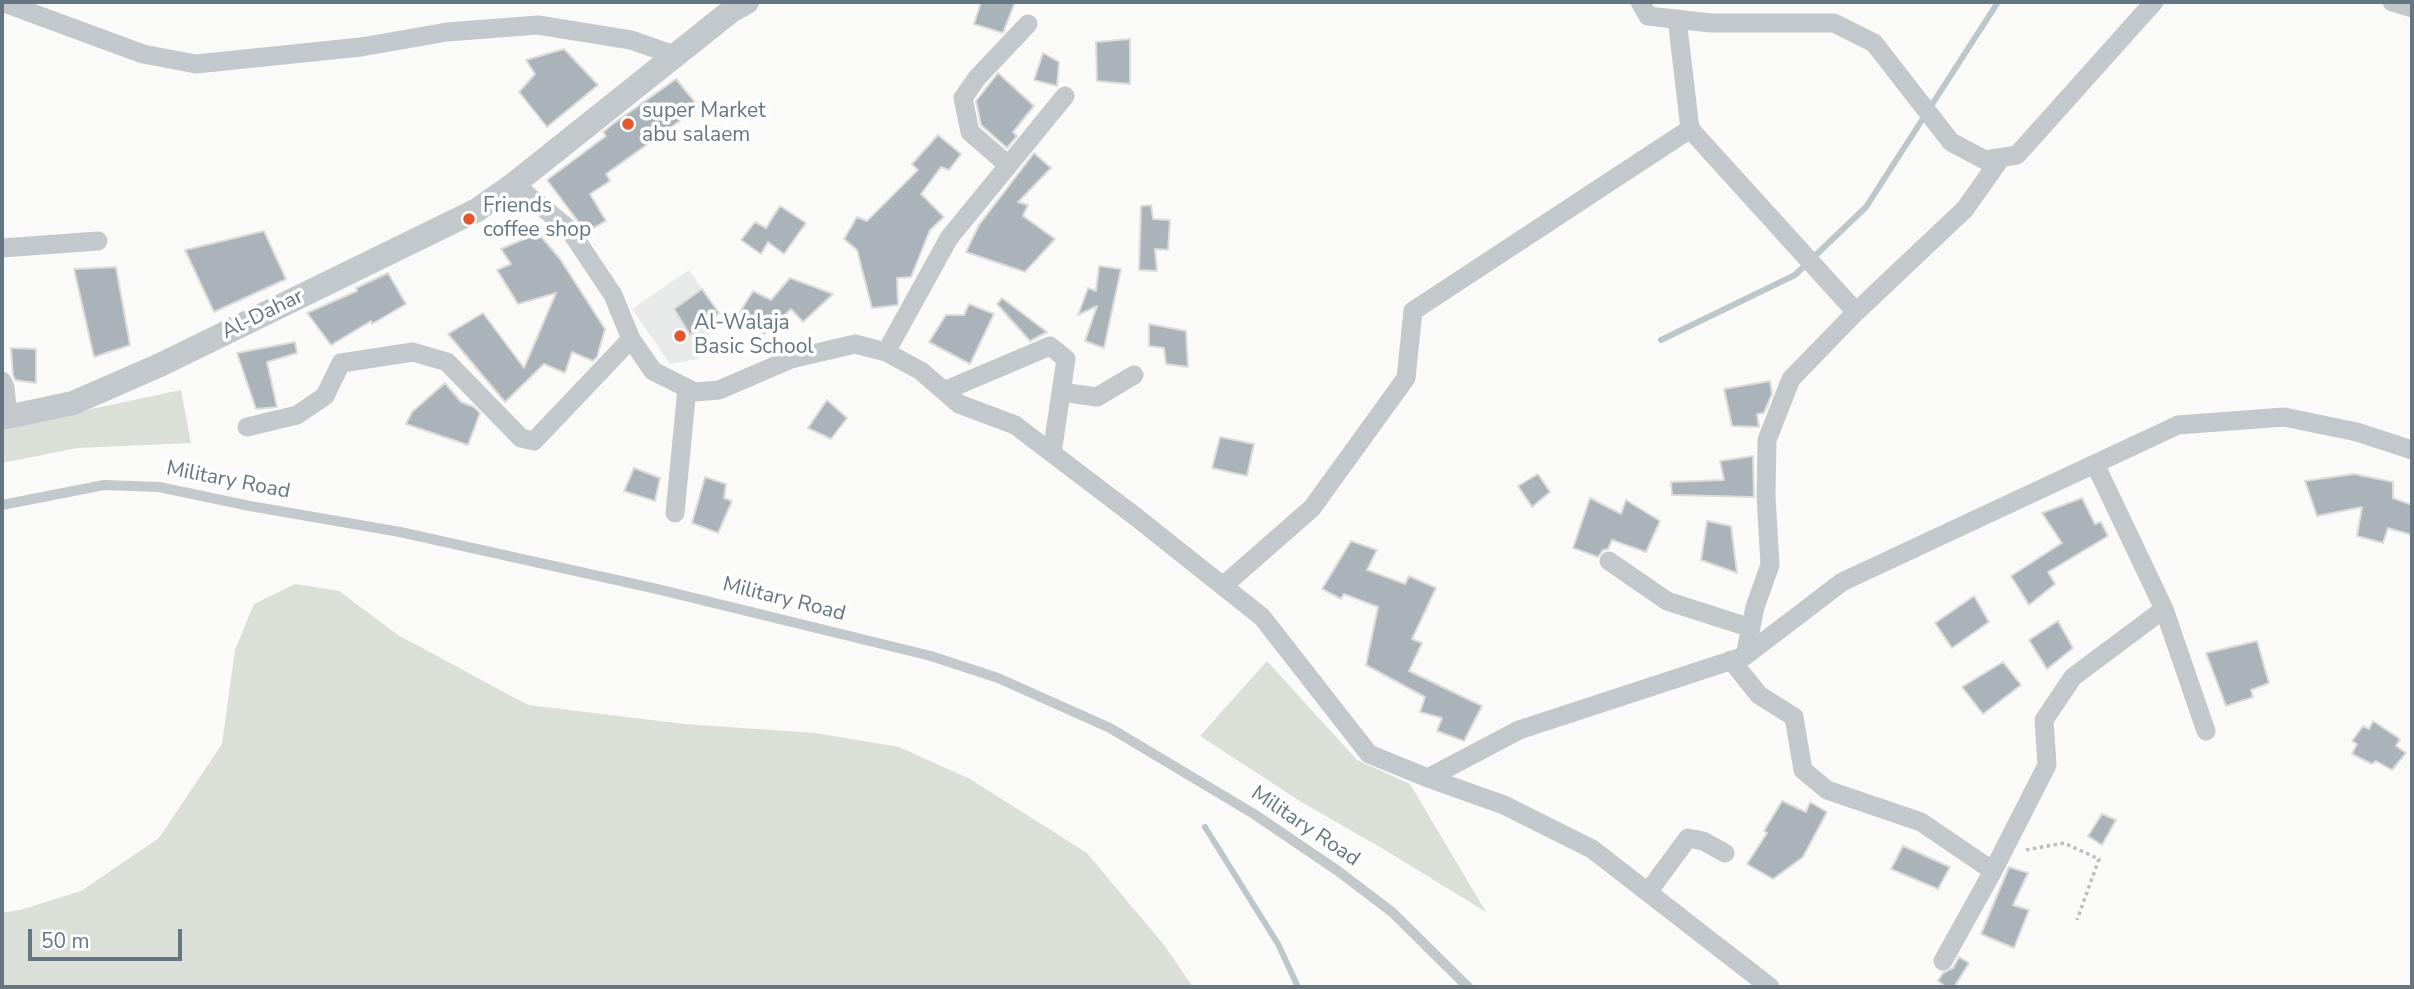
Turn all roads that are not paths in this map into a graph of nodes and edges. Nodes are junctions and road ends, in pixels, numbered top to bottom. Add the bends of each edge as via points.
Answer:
1 (2, 2) edge
2 (747, 2) edge
3 (1640, 2) edge
4 (2154, 2) edge
5 (2392, 2) edge
6 (2412, 8) edge
7 (1676, 19) junction
8 (1028, 24) dead end
9 (677, 56) junction
10 (1065, 96) dead end
11 (1690, 129) junction
12 (2001, 158) junction
13 (1008, 165) junction
14 (513, 184) junction
15 (98, 241) dead end
16 (2, 248) edge
17 (1856, 312) junction
18 (631, 339) junction
19 (886, 352) junction
20 (1134, 375) dead end
21 (2, 381) edge
22 (687, 388) junction
23 (944, 391) junction
24 (1061, 392) junction
25 (5, 418) edge
26 (247, 427) dead end
27 (2412, 450) edge
28 (1052, 453) junction
29 (2095, 464) junction
30 (2, 505) edge
31 (676, 513) dead end
32 (1609, 561) dead end
33 (1223, 586) junction
34 (2164, 608) junction
35 (1751, 628) junction
36 (1738, 658) junction
37 (2206, 731) dead end
38 (1428, 778) junction
39 (1725, 853) dead end
40 (1993, 871) junction
41 (1648, 892) junction
42 (1943, 961) dead end
43 (1468, 987) edge
44 (1770, 987) edge

1 - 9 street via 143,54 196,64 538,25 631,40
2 - 9 street, Al-Dahar
3 - 7 street via 1648,16
4 - 12 street via 2017,155
5 - 6 street
7 - 11 street
7 - 12 street via 1834,23 1874,43 1951,142 1985,160
8 - 13 street via 963,98 970,132
9 - 14 street, Al-Dahar
10 - 13 street
11 - 17 street
11 - 33 street via 1413,311 1406,378 1312,508
12 - 17 street via 1965,209
13 - 19 street via 948,238
14 - 18 street via 569,229 613,295
14 - 25 street, Al-Dahar via 477,210 160,365 73,403
15 - 16 street
17 - 35 street via 1791,379 1767,440 1770,565
18 - 22 street via 653,371
18 - 26 street via 534,442 521,438 447,362 413,352 341,363 324,396 297,415
19 - 22 street via 855,344 790,359 719,390
19 - 23 street via 921,371
20 - 24 street via 1097,397
21 - 25 street
22 - 31 street
23 - 24 street via 1050,345 1066,359
23 - 28 street via 959,404 1015,425
24 - 28 street
27 - 29 street via 2357,432 2284,417 2178,425
28 - 33 street
29 - 34 street
29 - 36 street via 1843,582
30 - 43 lane, Military Road via 104,485 159,486 400,532 657,589 931,656 998,678 1110,728 1254,814 1392,912
32 - 35 street via 1667,600
33 - 38 street via 1262,617 1369,754
34 - 37 street
34 - 40 street via 2073,677 2044,720 2047,765
35 - 36 street
36 - 38 street via 1519,730
36 - 40 street via 1759,695 1794,717 1803,770 1827,790 1921,822
38 - 41 street via 1504,806 1592,849
39 - 41 street via 1688,838
40 - 42 street
41 - 44 street

